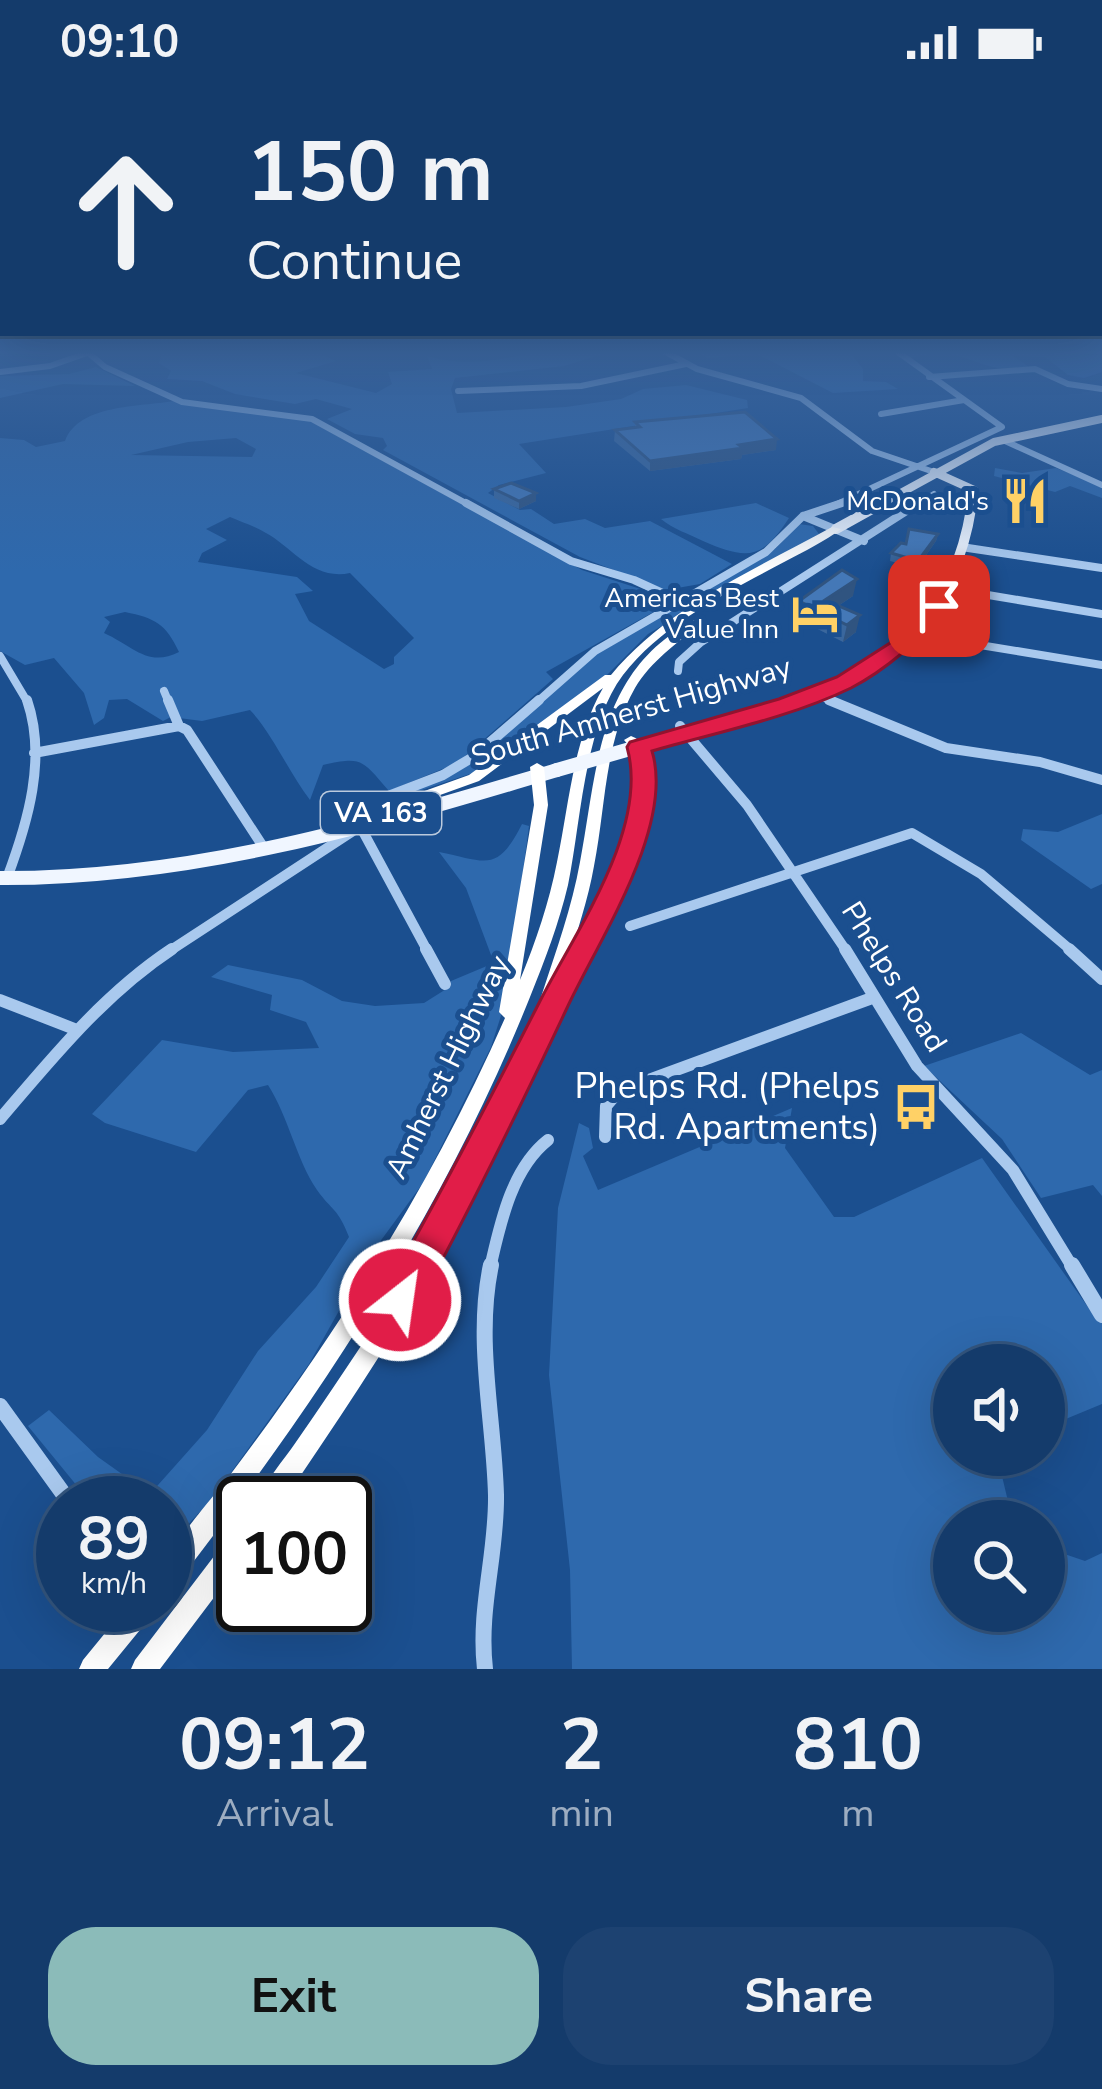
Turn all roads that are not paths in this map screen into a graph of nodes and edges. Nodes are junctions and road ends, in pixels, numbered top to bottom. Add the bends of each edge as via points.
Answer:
1 (323, 424) edge
2 (836, 424) edge
3 (998, 424) edge
4 (1080, 424) edge
5 (1005, 441) junction
6 (962, 465) junction
7 (915, 466) junction
8 (939, 474) junction
9 (1102, 485) edge
10 (974, 490) junction
11 (934, 494) edge
12 (803, 516) junction
13 (849, 535) junction
14 (968, 548) junction
15 (1102, 568) edge
16 (952, 589) junction
17 (680, 601) junction
18 (1102, 614) edge
19 (913, 634) junction
20 (0, 656) edge
21 (630, 660) junction
22 (1102, 665) edge
23 (866, 669) junction
24 (678, 671) dead end
25 (164, 691) dead end
26 (816, 694) junction
27 (179, 726) junction
28 (683, 730) junction
29 (633, 745) junction
30 (34, 753) junction
31 (548, 768) junction
32 (1102, 780) edge
33 (360, 823) junction
34 (262, 845) junction
35 (204, 865) junction
36 (794, 873) junction
37 (3, 878) edge
38 (630, 926) dead end
39 (1102, 979) edge
40 (445, 984) dead end
41 (872, 998) junction
42 (0, 1000) edge
43 (76, 1030) junction
44 (526, 1061) junction
45 (489, 1071) junction
46 (0, 1119) edge
47 (605, 1137) dead end
48 (548, 1140) dead end
49 (1102, 1315) edge
50 (0, 1406) edge
51 (51, 1476) edge
52 (286, 1476) edge
53 (192, 1542) edge
54 (216, 1574) edge
55 (121, 1632) edge
56 (92, 1669) edge
57 (144, 1669) edge
58 (485, 1669) edge

1 - 17 street via 571,561
2 - 7 street via 872,451
3 - 7 street
4 - 5 main road
5 - 6 main road, Amherst Highway
5 - 8 main road, Amherst Highway
5 - 9 street
6 - 8 main road, Amherst Highway
6 - 10 main road
7 - 8 street
7 - 12 street
8 - 10 main road
8 - 13 main road, Amherst Highway
10 - 14 main road, South Amherst Highway / VA 163
11 - 13 street
12 - 13 street
12 - 17 street via 774,547
13 - 21 highway, Amherst Highway via 673,625
13 - 24 street via 702,641
13 - 44 highway, Amherst Highway via 676,636 619,698 577,905
14 - 15 street
14 - 16 main road, South Amherst Highway / VA 163
16 - 18 street
16 - 19 main road, South Amherst Highway / VA 163
17 - 33 street via 584,658 473,757 378,800
19 - 22 street
19 - 23 main road, South Amherst Highway / VA 163
20 - 30 street via 24,693
21 - 33 highway via 474,778
21 - 45 highway, Amherst Highway via 598,708 560,889
23 - 26 main road, South Amherst Highway / VA 163
23 - 28 main road, South Amherst Highway / VA 163
25 - 27 street
26 - 28 main road, South Amherst Highway / VA 163
26 - 32 street via 946,748
27 - 30 street
27 - 34 street
28 - 29 main road, South Amherst Highway / VA 163
28 - 36 street, Phelps Road
29 - 31 main road, South Amherst Highway / VA 163, bridge
29 - 44 highway via 645,767 627,858
30 - 37 street via 30,814
31 - 33 main road, South Amherst Highway / VA 163
31 - 45 highway via 511,1000
33 - 34 main road, South Amherst Highway / VA 163
33 - 35 main road, South Amherst Highway / VA 163
33 - 40 street
33 - 43 street via 160,955
34 - 35 main road, South Amherst Highway / VA 163
35 - 37 main road, South Amherst Highway / VA 163 via 112,877
36 - 38 street
36 - 39 street via 898,835 924,836
36 - 41 street, Phelps Road
41 - 47 street via 619,1091 606,1106
41 - 49 street, Phelps Road via 917,1066 1013,1170
42 - 43 street
43 - 46 street
44 - 52 highway, Amherst Highway via 418,1271
45 - 53 highway, Amherst Highway via 347,1324
48 - 58 street via 526,1158 483,1304 496,1500 480,1629
50 - 51 street
54 - 57 highway
55 - 56 highway

